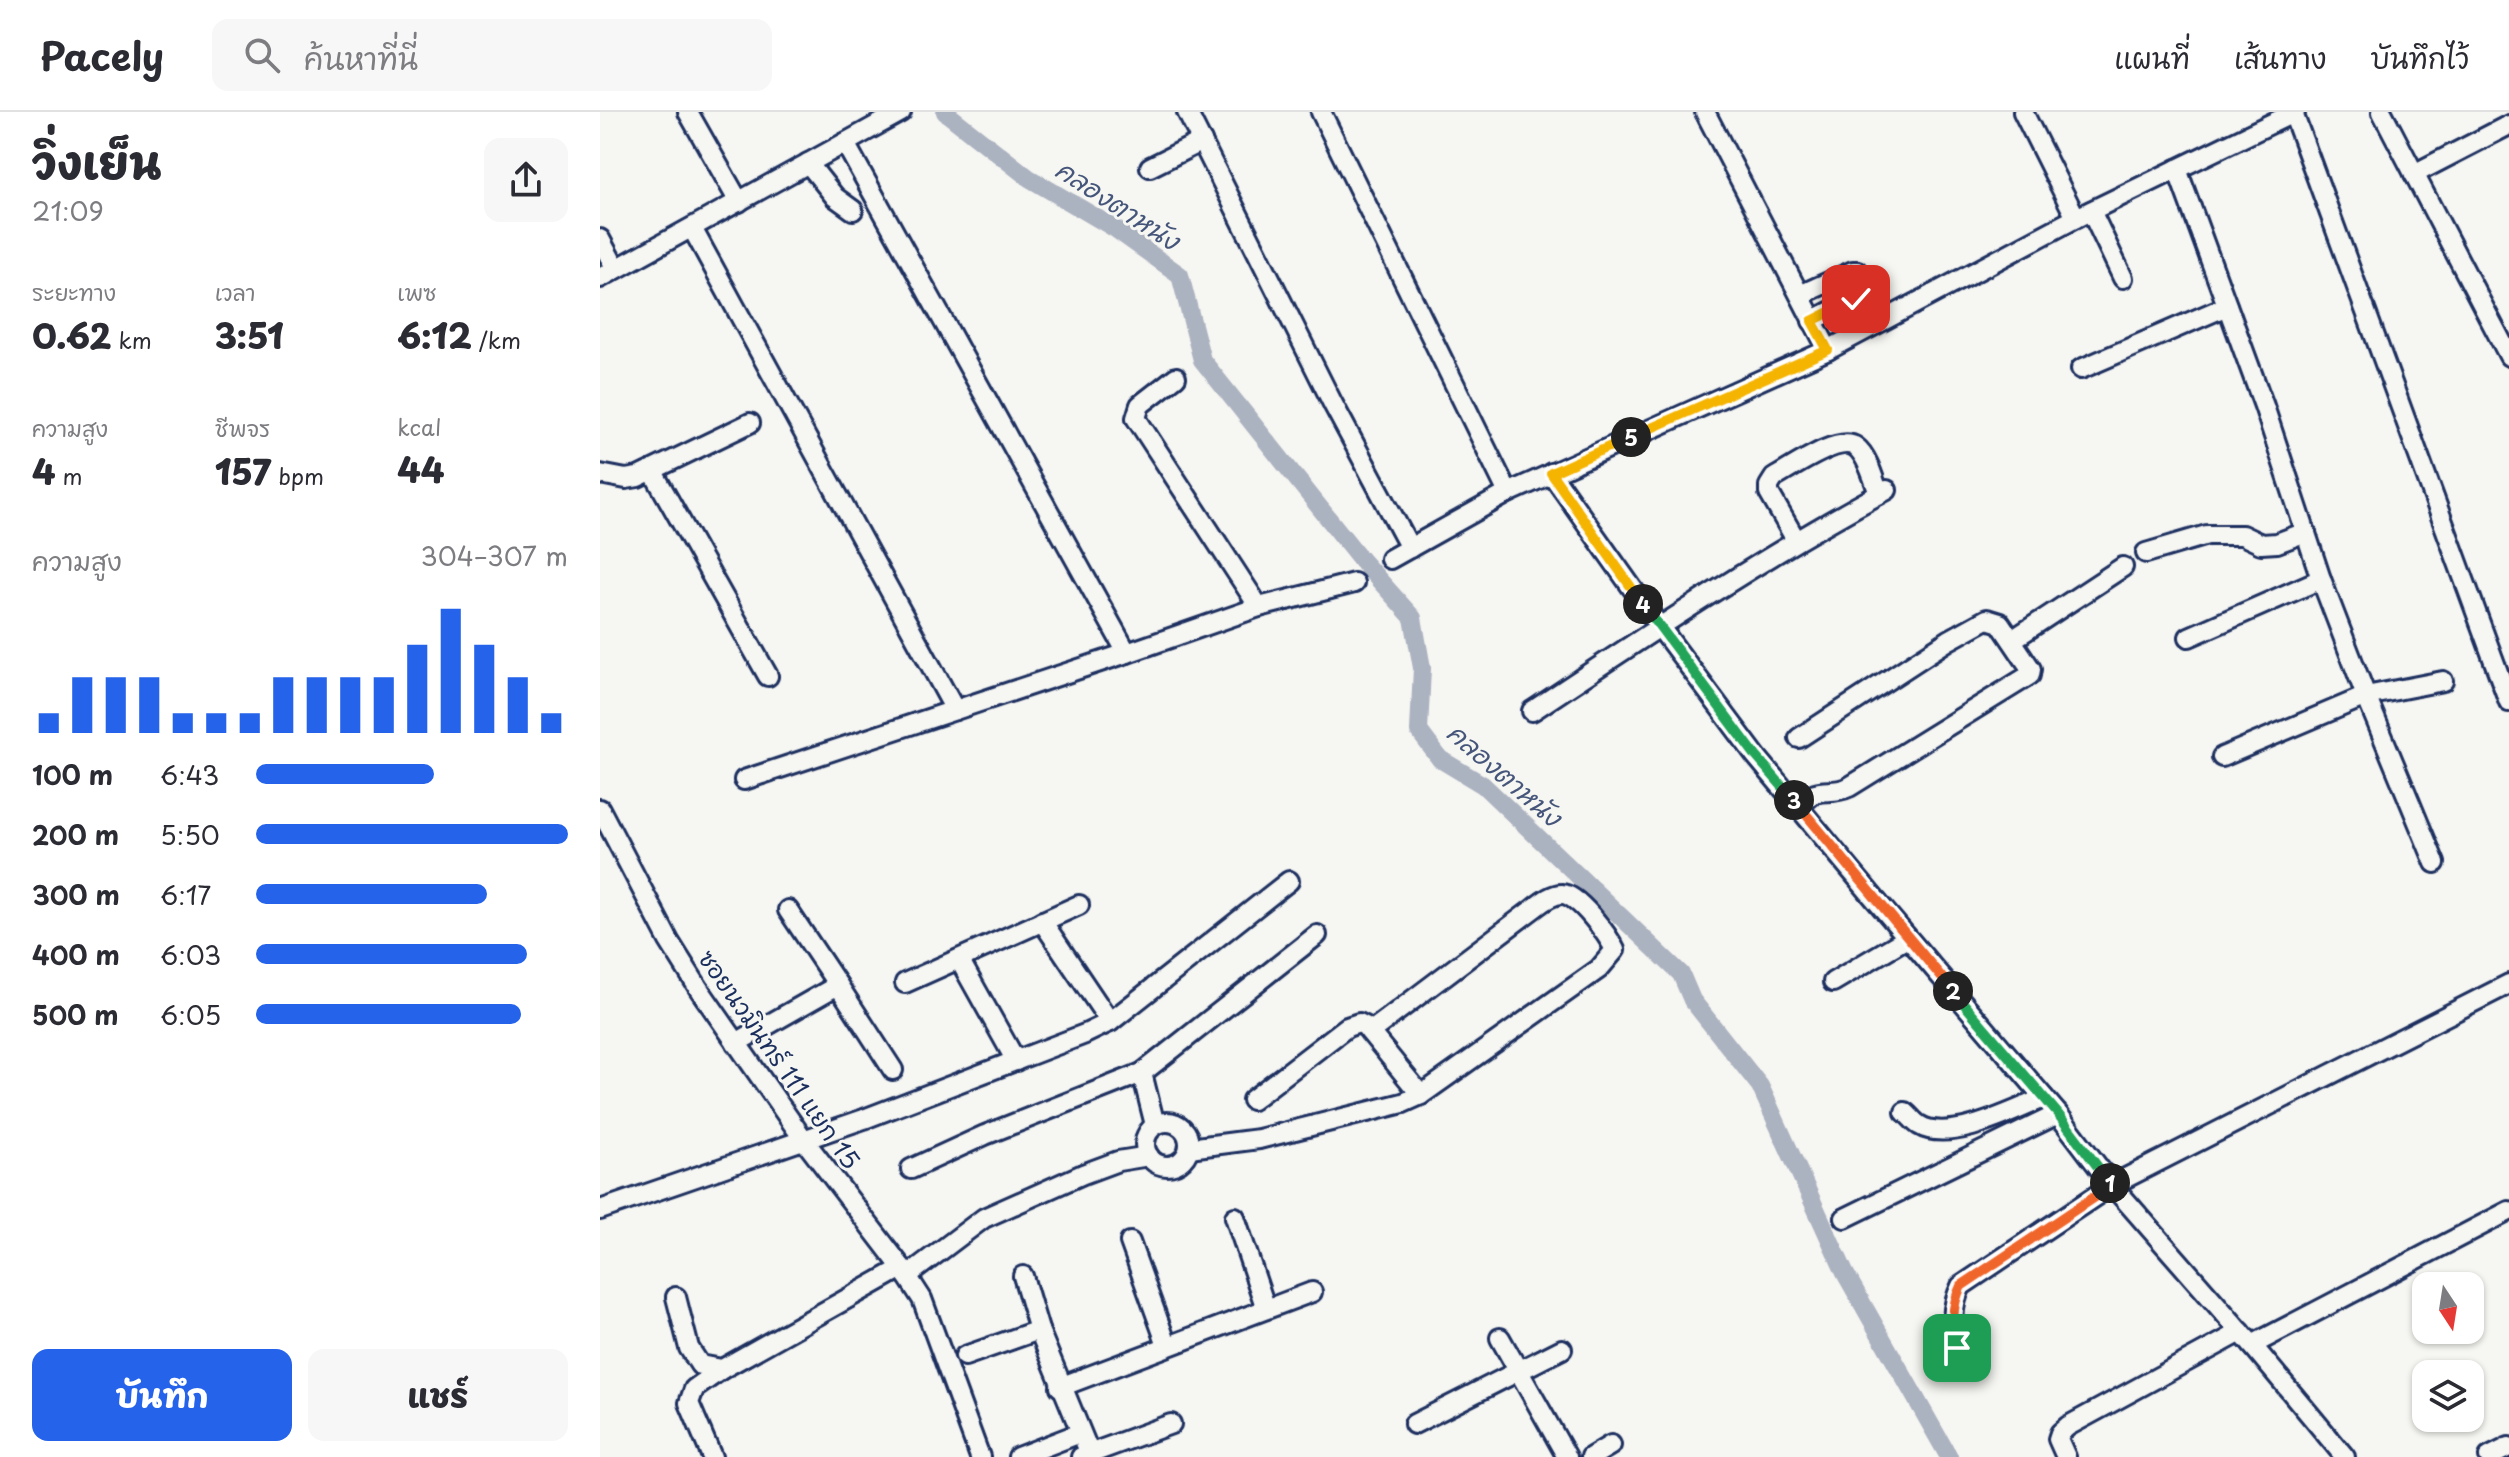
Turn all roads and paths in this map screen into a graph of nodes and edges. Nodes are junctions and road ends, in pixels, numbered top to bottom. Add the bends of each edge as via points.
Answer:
1 (688, 112) edge
2 (901, 112) edge
3 (1187, 112) edge
4 (1321, 112) edge
5 (1705, 112) edge
6 (2023, 112) edge
7 (2294, 112) edge
8 (2382, 112) edge
9 (2509, 125) edge
10 (1202, 141) junction
11 (845, 143) junction
12 (808, 163) junction
13 (1150, 167) dead end
14 (2177, 169) junction
15 (2414, 174) junction
16 (739, 202) junction
17 (853, 210) dead end
18 (2084, 215) junction
19 (692, 228) junction
20 (600, 239) edge
21 (608, 273) edge
22 (2123, 278) dead end
23 (1800, 295) junction
24 (2227, 306) junction
25 (1812, 321) junction
26 (1828, 350) junction
27 (2509, 356) edge
28 (2081, 369) dead end
29 (1176, 377) dead end
30 (750, 423) dead end
31 (653, 472) junction
32 (1551, 473) junction
33 (600, 474) edge
34 (1508, 493) junction
35 (2306, 532) junction
36 (1796, 540) junction
37 (1410, 548) junction
38 (2146, 553) dead end
39 (1390, 559) dead end
40 (2123, 567) dead end
41 (2321, 579) junction
42 (1354, 583) dead end
43 (1259, 607) junction
44 (1659, 626) junction
45 (2189, 637) dead end
46 (2012, 640) junction
47 (1127, 653) junction
48 (768, 676) dead end
49 (2443, 681) dead end
50 (2366, 696) junction
51 (2509, 702) edge
52 (955, 710) junction
53 (1532, 711) dead end
54 (1799, 738) dead end
55 (2222, 757) dead end
56 (744, 780) dead end
57 (1800, 807) junction
58 (600, 809) edge
59 (2435, 863) dead end
60 (1289, 881) dead end
61 (1079, 905) dead end
62 (788, 910) dead end
63 (1042, 921) junction
64 (1317, 935) dead end
65 (1907, 938) junction
66 (959, 959) junction
67 (1833, 982) dead end
68 (905, 983) dead end
69 (2509, 984) edge
70 (838, 985) junction
71 (1110, 1022) junction
72 (1370, 1032) junction
73 (736, 1043) junction
74 (1016, 1061) junction
75 (893, 1070) dead end
76 (1142, 1073) junction
77 (1421, 1095) junction
78 (2044, 1098) junction
79 (1252, 1100) dead end
80 (1905, 1112) dead end
81 (2058, 1114) junction
82 (1155, 1125) junction
83 (804, 1140) junction
84 (1189, 1148) junction
85 (1149, 1156) junction
86 (911, 1169) dead end
87 (2112, 1185) junction
88 (600, 1210) edge
89 (2509, 1211) edge
90 (1235, 1217) dead end
91 (1845, 1218) dead end
92 (1130, 1242) dead end
93 (904, 1272) junction
94 (1023, 1276) dead end
95 (1312, 1292) dead end
96 (676, 1297) dead end
97 (1266, 1309) junction
98 (1039, 1330) junction
99 (1500, 1338) dead end
100 (2246, 1339) junction
101 (1167, 1345) junction
102 (1957, 1348) dead end
103 (1562, 1349) dead end
104 (965, 1356) dead end
105 (722, 1369) junction
106 (1519, 1372) junction
107 (1060, 1387) junction
108 (1171, 1424) dead end
109 (1414, 1424) dead end
110 (1080, 1433) junction
111 (1611, 1445) dead end
112 (2509, 1447) edge
113 (1086, 1455) edge
114 (712, 1457) edge
115 (980, 1457) edge
116 (1018, 1457) edge
117 (1567, 1457) edge
118 (1591, 1457) edge
119 (2066, 1457) edge
120 (2345, 1457) edge
121 (2489, 1457) edge

1 - 16 street
2 - 11 street
3 - 10 street
4 - 34 street
5 - 23 street
6 - 18 street
7 - 14 street
7 - 51 street
8 - 15 street
9 - 15 street
10 - 13 street
10 - 37 street
11 - 12 street
11 - 47 street
12 - 16 street
12 - 17 street via 835,197
14 - 18 street
14 - 24 street
15 - 27 street
16 - 19 street
18 - 22 street
18 - 26 street
19 - 21 street
19 - 52 street
20 - 21 street
23 - 25 street
23 - 25 street via 1853,271 1868,288
24 - 28 street
24 - 35 street
25 - 26 street
26 - 32 street
29 - 43 street via 1140,405 1136,418
30 - 31 street
31 - 33 street via 626,479
31 - 48 street
32 - 34 street
32 - 44 street
34 - 37 street
35 - 38 street via 2261,544 2242,535 2207,535
35 - 41 street
36 - 36 street via 1883,492 1858,449 1847,443 1832,446 1774,478 1769,493
36 - 44 street
37 - 39 street
40 - 46 street
41 - 45 street
41 - 50 street
42 - 43 street
43 - 47 street
44 - 53 street
44 - 57 street
46 - 54 street via 2000,623 1987,619
46 - 57 street via 2030,675 1849,787 1813,794
47 - 52 street
49 - 50 street
50 - 55 street
50 - 59 street
52 - 56 street
57 - 65 street
58 - 73 street, ซอยนวมินทร์ 111 แยก 15 via 669,941
60 - 71 street
61 - 63 street
62 - 70 street
63 - 66 street
63 - 71 street
64 - 76 street
65 - 67 street
65 - 78 street
66 - 68 street
66 - 74 street
69 - 87 street
70 - 73 street
70 - 75 street
71 - 74 street
72 - 77 street
72 - 77 street via 1559,894 1580,903 1611,940 1615,950 1599,969
72 - 79 street via 1359,1023 1347,1027
73 - 83 street, ซอยนวมินทร์ 111 แยก 15
74 - 83 street
76 - 82 street
76 - 86 street
77 - 84 street via 1259,1139
78 - 80 street via 1960,1129 1937,1131
78 - 81 street
81 - 87 street
81 - 91 street
82 - 84 street via 1180,1125
82 - 85 street via 1145,1139
83 - 88 street
83 - 93 street, ซอยนวมินทร์ 111 แยก 15
84 - 85 street via 1172,1165
85 - 93 street via 1083,1174 984,1218
87 - 100 street
87 - 102 street via 1961,1286 1952,1328
89 - 100 street
90 - 97 street
92 - 101 street
93 - 105 street
93 - 115 street, ซอยนวมินทร์ 111 แยก 15 via 934,1328
94 - 98 street
95 - 97 street
96 - 105 street via 689,1348 700,1365
97 - 101 street
98 - 104 street
98 - 107 street
99 - 106 street
100 - 119 street via 2068,1426 2058,1439
100 - 120 street
101 - 107 street
103 - 106 street
105 - 114 street via 694,1389 689,1403
106 - 109 street
106 - 117 street
107 - 110 street
108 - 113 street
110 - 113 street
110 - 116 street
111 - 118 street
112 - 121 street

